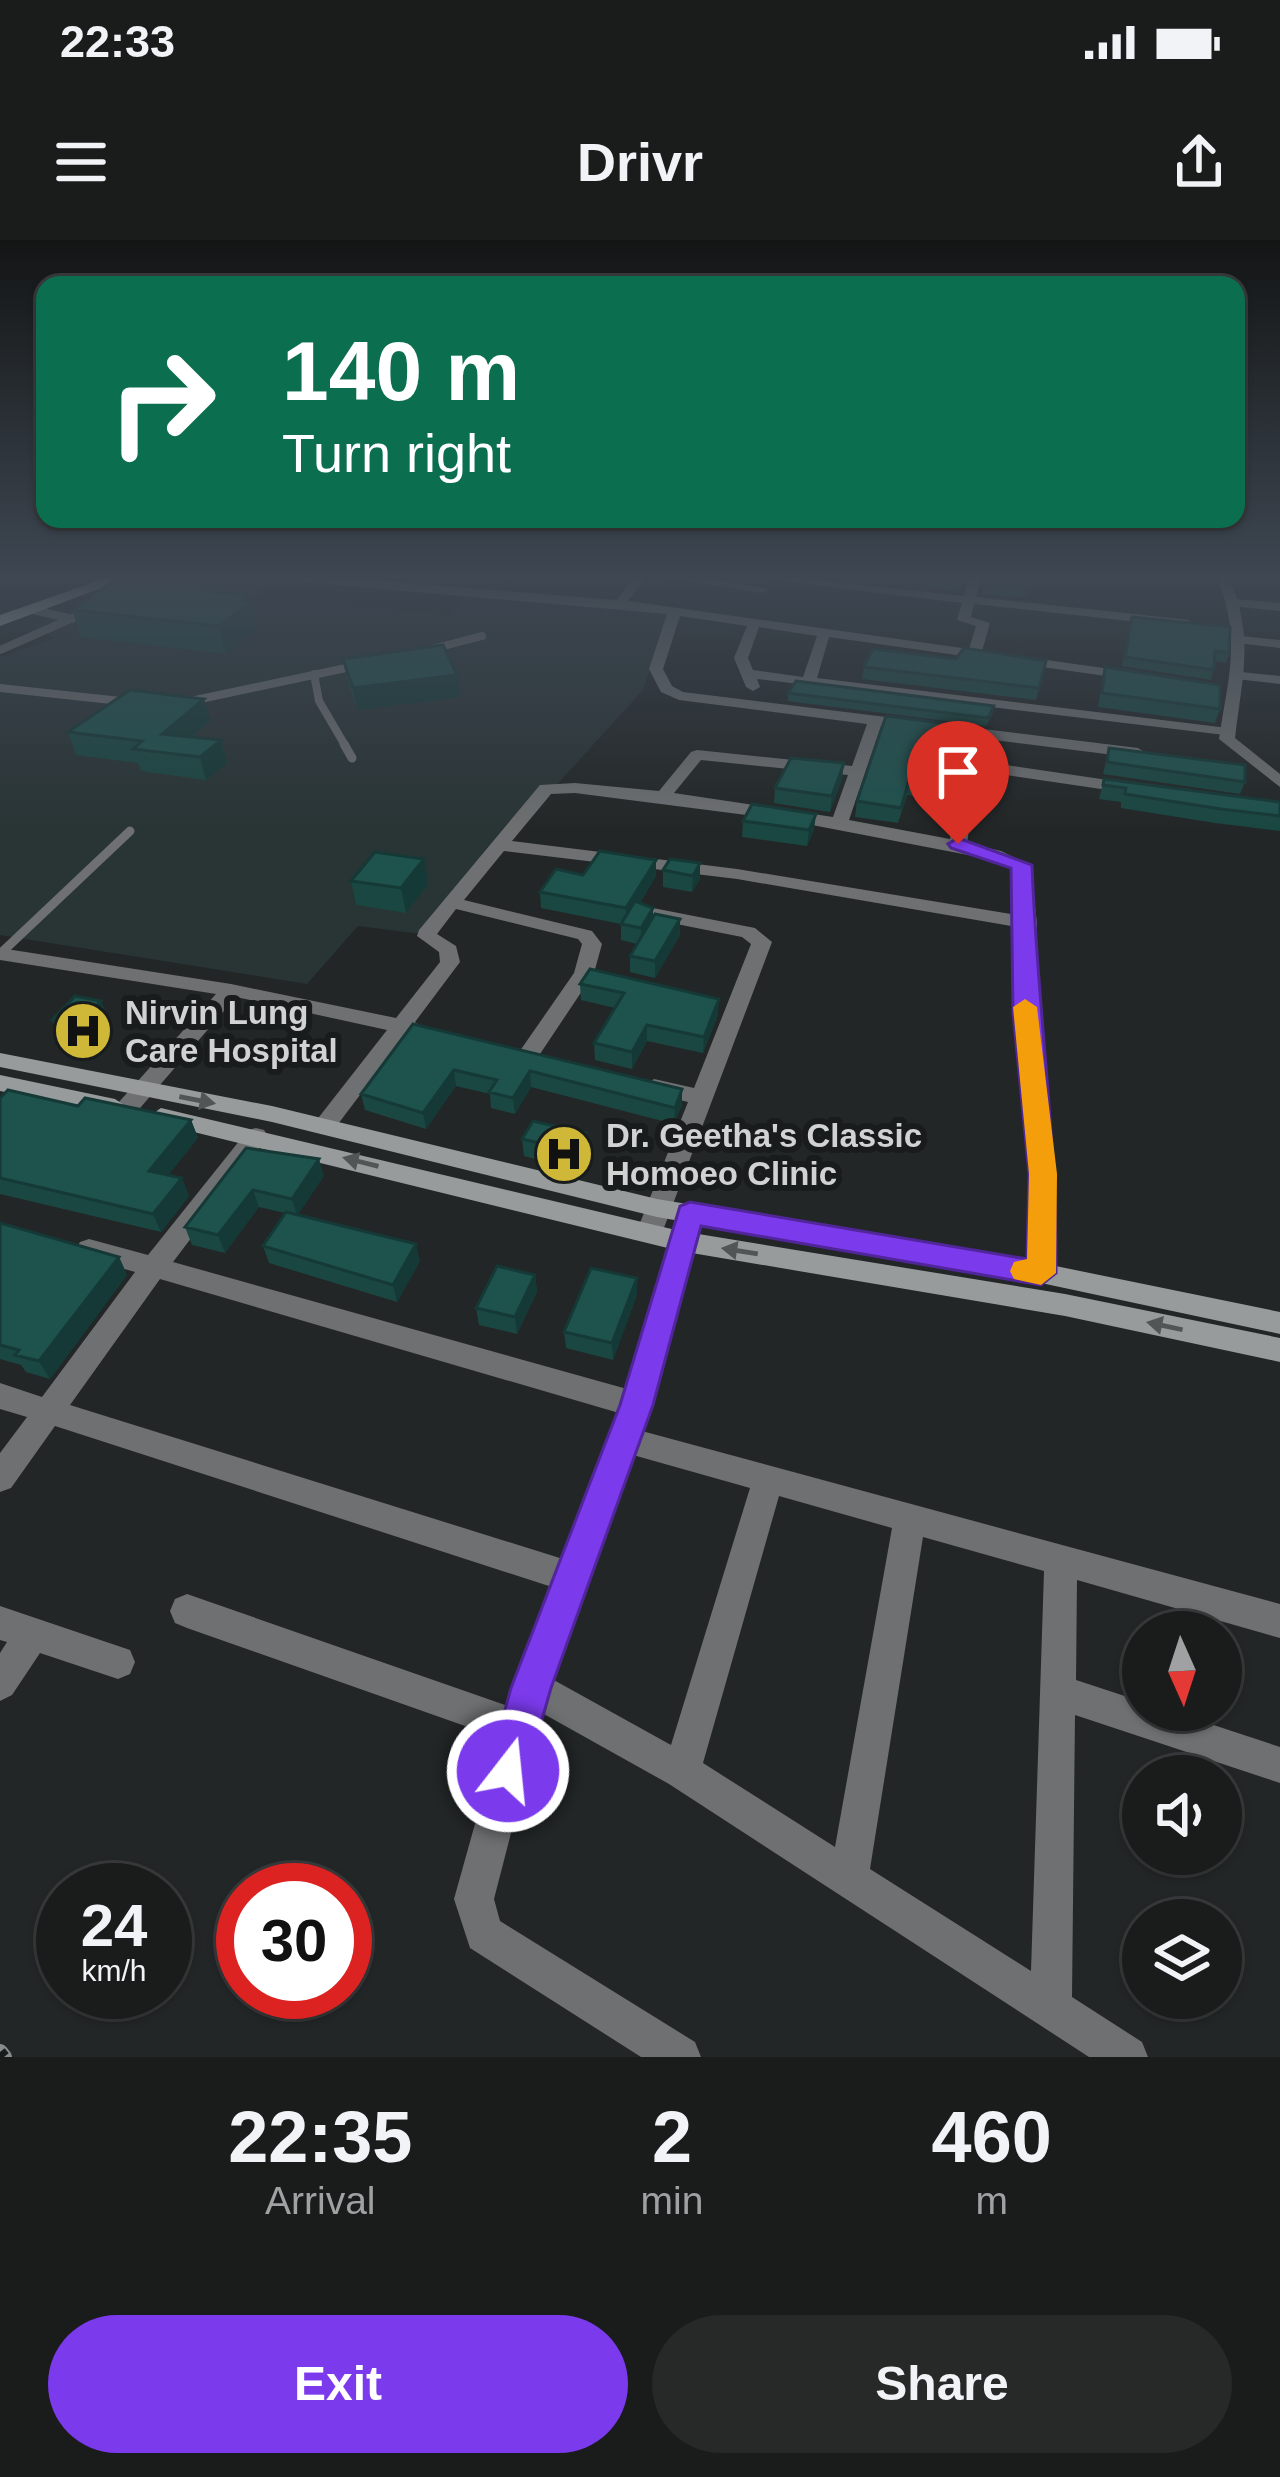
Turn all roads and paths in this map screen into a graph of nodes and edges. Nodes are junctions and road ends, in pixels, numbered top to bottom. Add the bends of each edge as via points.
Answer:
1 (370, 663) edge
2 (657, 663) edge
3 (743, 663) edge
4 (815, 663) edge
5 (1038, 663) edge
6 (1240, 663) edge
7 (314, 674) junction
8 (748, 674) junction
9 (810, 678) junction
10 (1149, 678) edge
11 (1280, 680) edge
12 (1239, 684) junction
13 (0, 688) edge
14 (1215, 688) edge
15 (135, 703) edge
16 (177, 704) edge
17 (762, 705) junction
18 (876, 719) junction
19 (976, 730) junction
20 (1228, 733) junction
21 (1154, 756) edge
22 (352, 758) dead end
23 (971, 765) junction
24 (1221, 765) edge
25 (857, 771) junction
26 (1265, 771) junction
27 (1280, 782) edge
28 (1148, 790) edge
29 (662, 798) junction
30 (839, 825) junction
31 (130, 831) dead end
32 (958, 844) junction
33 (500, 845) junction
34 (455, 904) junction
35 (651, 914) edge
36 (1027, 922) junction
37 (0, 954) edge
38 (231, 990) junction
39 (400, 1025) junction
40 (442, 1036) edge
41 (526, 1058) edge
42 (0, 1060) edge
43 (0, 1083) edge
44 (636, 1083) edge
45 (703, 1098) junction
46 (134, 1099) junction
47 (325, 1126) junction
48 (256, 1136) junction
49 (669, 1224) junction
50 (66, 1243) edge
51 (154, 1267) junction
52 (1041, 1273) junction
53 (1280, 1323) edge
54 (1280, 1350) edge
55 (0, 1396) edge
56 (637, 1405) junction
57 (51, 1412) junction
58 (624, 1439) junction
59 (0, 1478) edge
60 (768, 1480) junction
61 (909, 1522) junction
62 (1061, 1564) junction
63 (572, 1578) junction
64 (187, 1611) dead end
65 (1280, 1621) edge
66 (16, 1628) edge
67 (118, 1662) dead end
68 (0, 1683) edge
69 (531, 1688) junction
70 (1056, 1691) junction
71 (521, 1728) junction
72 (1280, 1765) edge
73 (682, 1771) junction
74 (849, 1879) junction
75 (1051, 2009) junction
76 (680, 2057) edge
77 (1127, 2057) edge

1 - 7 lane
2 - 17 street via 665,689 680,696
3 - 8 street
4 - 9 street
5 - 10 street
6 - 12 street
7 - 16 lane
7 - 22 lane via 319,701
8 - 9 street
8 - 17 street
9 - 20 street
11 - 12 street
12 - 14 street
12 - 20 street
13 - 15 lane
17 - 18 street
18 - 19 street
18 - 25 street
19 - 21 street
19 - 23 street
20 - 26 street via 1232,747
23 - 28 street
23 - 32 street
24 - 26 street
25 - 29 street via 704,754 691,758
25 - 30 street
26 - 27 street
29 - 30 street
29 - 33 street via 555,786
30 - 32 street
31 - 37 lane
32 - 36 street via 1020,862
33 - 34 street
33 - 36 street
34 - 39 street via 427,936 449,950 450,962
34 - 41 street via 585,935 592,944 595,975
35 - 45 street via 760,936 762,949 725,1006
36 - 52 street
37 - 38 street
38 - 39 street
38 - 46 street
39 - 40 street
39 - 47 street
42 - 46 main road
43 - 46 main road
44 - 45 street
45 - 49 street
46 -> 47 main road
46 - 48 main road
47 - 49 main road
49 -> 48 main road
48 - 51 street
49 - 52 main road
54 -> 49 main road
49 - 56 street
50 - 51 street
51 - 56 street
51 - 57 street
52 - 53 main road
55 - 57 street
56 - 58 street
57 - 59 street
57 - 63 street
58 - 60 street
58 - 63 street
60 - 61 street
60 - 73 street
61 - 62 street
61 - 74 street
62 - 65 street
62 - 70 street
63 - 69 street
64 - 71 street
66 - 67 street
66 - 68 street
69 - 71 street
69 - 73 street
70 - 72 street
70 - 75 street
71 - 76 street via 474,1899 484,1934
73 - 74 street
74 - 75 street
75 - 77 street

